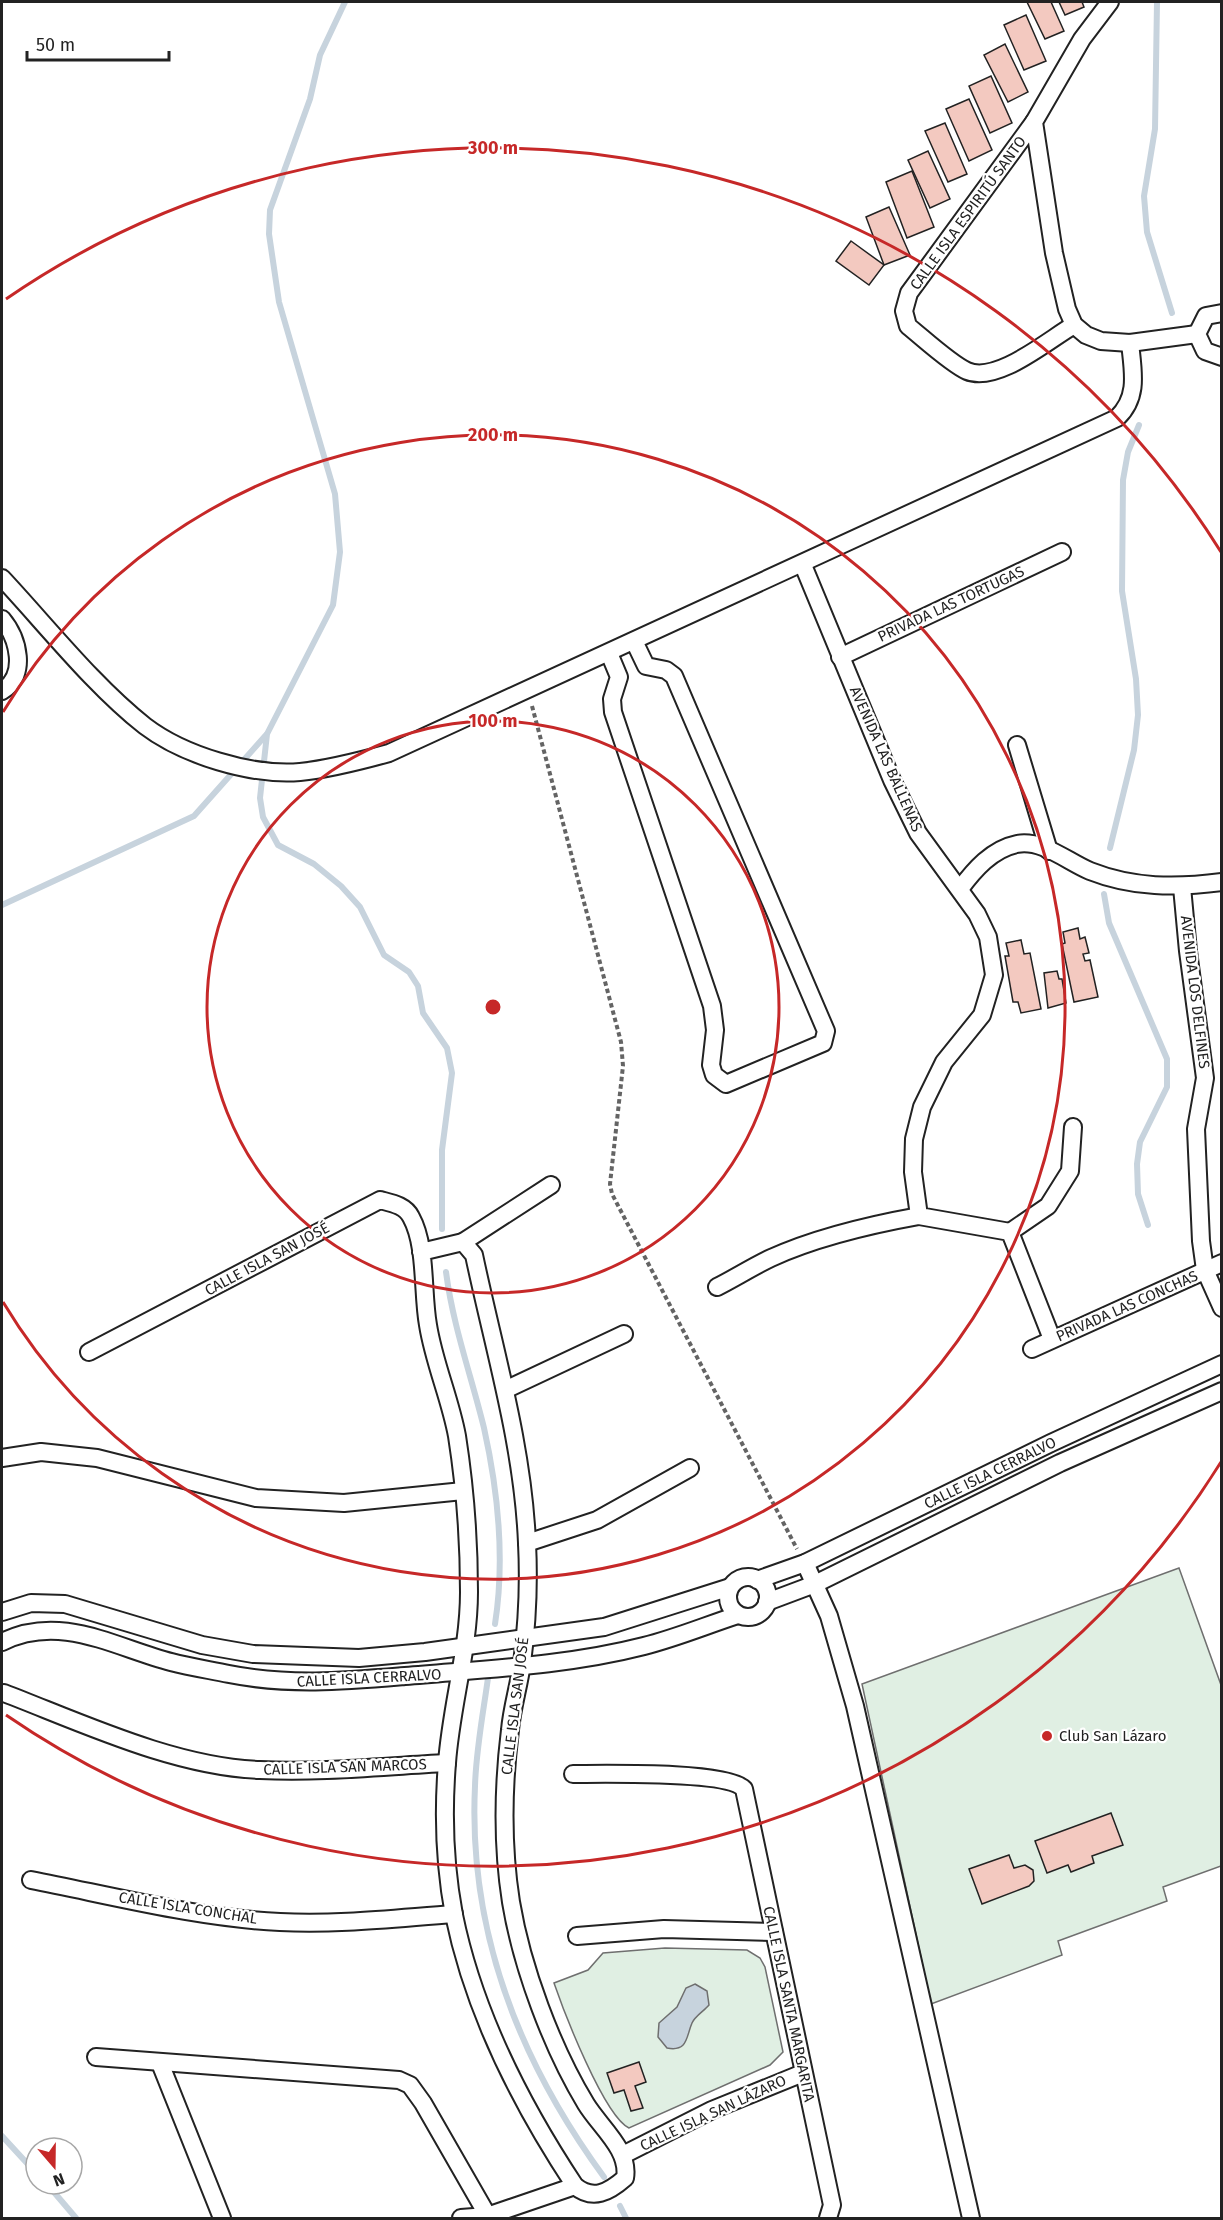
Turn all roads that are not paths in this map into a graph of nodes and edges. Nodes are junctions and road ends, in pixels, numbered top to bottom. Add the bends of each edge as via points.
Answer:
1 (1110, 2) edge
2 (1034, 122) junction
3 (1221, 313) edge
4 (1074, 325) junction
5 (1197, 334) junction
6 (1130, 344) junction
7 (1221, 357) edge
8 (1062, 552) dead end
9 (803, 565) junction
10 (2, 578) edge
11 (2, 619) edge
12 (634, 641) junction
13 (609, 653) junction
14 (840, 657) junction
15 (2, 690) edge
16 (1017, 745) dead end
17 (1049, 851) junction
18 (1221, 882) edge
19 (1182, 887) junction
20 (960, 889) junction
21 (1221, 1071) edge
22 (1205, 1078) junction
23 (1073, 1126) dead end
24 (551, 1185) dead end
25 (919, 1216) junction
26 (1010, 1232) junction
27 (463, 1242) junction
28 (421, 1252) junction
29 (1221, 1263) edge
30 (1205, 1270) junction
31 (717, 1287) dead end
32 (1221, 1308) edge
33 (624, 1334) dead end
34 (1053, 1340) junction
35 (1032, 1349) dead end
36 (89, 1352) dead end
37 (1221, 1364) edge
38 (507, 1389) junction
39 (1221, 1391) edge
40 (2, 1458) edge
41 (690, 1468) dead end
42 (463, 1491) junction
43 (527, 1544) junction
44 (804, 1563) junction
45 (757, 1580) junction
46 (815, 1584) junction
47 (730, 1587) junction
48 (767, 1602) junction
49 (2, 1612) edge
50 (738, 1615) junction
51 (525, 1638) junction
52 (2, 1642) edge
53 (465, 1646) junction
54 (522, 1665) junction
55 (461, 1673) junction
56 (4, 1694) dead end
57 (447, 1763) junction
58 (573, 1773) dead end
59 (31, 1880) dead end
60 (454, 1914) junction
61 (774, 1932) junction
62 (577, 1936) dead end
63 (96, 2057) dead end
64 (160, 2063) junction
65 (803, 2073) junction
66 (623, 2155) junction
67 (575, 2186) junction
68 (488, 2217) edge
69 (222, 2218) edge
70 (461, 2218) edge
71 (828, 2218) edge
72 (971, 2218) edge

1 - 2 street, CALLE ISLA ESPIRITÚ SANTO via 1082,39
2 - 4 street, CALLE ISLA ESPIRITÚ SANTO via 1054,253
2 - 4 street, CALLE ISLA ESPIRITÚ SANTO via 909,293 904,311 908,326 967,371 982,374 998,371
3 - 5 street via 1206,316
4 - 6 street via 1086,336
5 - 6 street
5 - 7 street via 1205,351
6 - 9 street via 1133,392 1129,407 1118,418
8 - 14 street, PRIVADA LAS TORTUGAS
9 - 12 street
9 - 14 street, AVENIDA LAS BALLENAS
10 - 13 street via 146,727 201,756 243,768 298,772 389,753
11 - 15 street via 17,644 18,666
12 - 13 street
12 - 13 street via 646,666 674,676 826,1032 823,1042 726,1084 714,1075 711,1065 715,1029 712,1006 613,712 618,677
14 - 20 street, AVENIDA LAS BALLENAS via 918,833
16 - 17 street
17 - 19 street via 1090,871 1135,883
17 - 20 street via 1017,844 997,852 974,870
18 - 19 street
19 - 22 street, AVENIDA LOS DELFINES
20 - 25 street, AVENIDA LAS BALLENAS via 988,937 994,975 982,1015 944,1062 922,1107 914,1139 913,1172
21 - 22 street
22 - 30 street, AVENIDA LOS DELFINES via 1196,1129
23 - 26 street via 1070,1171 1048,1206
24 - 27 street
25 - 26 street
25 - 31 street via 832,1236 771,1258
26 - 34 street
27 - 28 street
27 - 38 street, CALLE ISLA SAN JOSÉ via 474,1255
28 - 36 street, CALLE ISLA SAN JOSÉ via 411,1216 398,1204 380,1200
28 - 42 street, CALLE ISLA SAN JOSÉ via 431,1347 456,1435
29 - 30 street, PRIVADA LAS CONCHAS
30 - 32 street, AVENIDA LOS DELFINES
30 - 34 street, PRIVADA LAS CONCHAS
33 - 38 street
34 - 35 street, PRIVADA LAS CONCHAS
37 - 44 street, CALLE ISLA CERRALVO
38 - 43 street, CALLE ISLA SAN JOSÉ
39 - 46 street, CALLE ISLA CERRALVO via 1060,1463
40 - 42 street via 41,1452 97,1458 256,1498 344,1503
41 - 43 street via 597,1520
42 - 53 street, CALLE ISLA SAN JOSÉ via 469,1585
43 - 51 street, CALLE ISLA SAN JOSÉ
44 - 45 street, CALLE ISLA CERRALVO
44 - 46 street
45 - 47 street via 742,1578
45 - 48 street via 767,1593
46 - 48 street, CALLE ISLA CERRALVO
46 - 72 street via 829,1616 855,1706
47 - 50 street via 728,1603
47 - 51 street, CALLE ISLA CERRALVO via 633,1620
48 - 50 street via 756,1615
49 - 53 street, CALLE ISLA CERRALVO via 31,1602 65,1604 202,1645 253,1654 359,1658
50 - 54 street, CALLE ISLA CERRALVO via 644,1646
51 - 53 street, CALLE ISLA CERRALVO
51 - 54 street, CALLE ISLA SAN JOSÉ
52 - 55 street, CALLE ISLA CERRALVO via 41,1629 81,1632 172,1662 301,1683
53 - 55 street, CALLE ISLA SAN JOSÉ
54 - 55 street, CALLE ISLA CERRALVO
54 - 66 street, CALLE ISLA SAN JOSÉ via 505,1781 504,1838 511,1904 530,1978 555,2041 585,2103
55 - 57 street, CALLE ISLA SAN JOSÉ
56 - 57 street, CALLE ISLA SAN MARCOS via 145,1747 214,1764 259,1770
57 - 60 street, CALLE ISLA SAN JOSÉ via 447,1849
58 - 61 street, CALLE ISLA SANTA MARGARITA via 708,1778 731,1781 744,1789
59 - 60 street, CALLE ISLA CONCHAL via 221,1916 280,1922
60 - 67 street, CALLE ISLA SAN JOSÉ via 481,2007 500,2053 527,2109
61 - 62 street via 664,1929
61 - 65 street, CALLE ISLA SANTA MARGARITA
63 - 64 street
64 - 68 street via 399,2080 410,2085
64 - 69 street
65 - 66 street, CALLE ISLA SAN LÁZARO via 712,2110
65 - 71 street, CALLE ISLA SANTA MARGARITA via 832,2205
66 - 67 street via 625,2178 616,2186 592,2195
67 - 68 street
68 - 70 street

